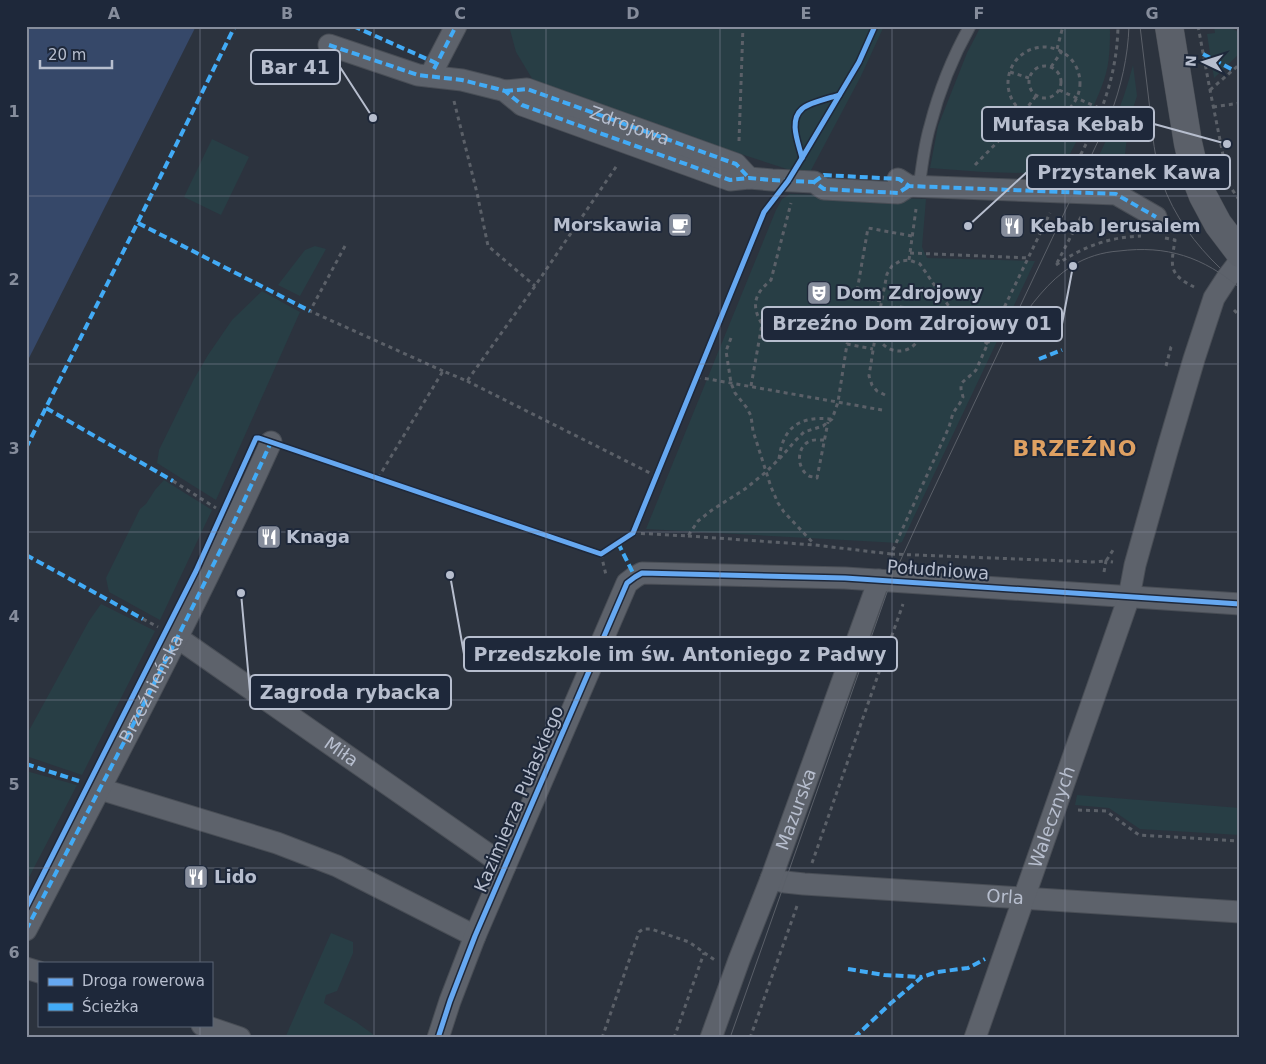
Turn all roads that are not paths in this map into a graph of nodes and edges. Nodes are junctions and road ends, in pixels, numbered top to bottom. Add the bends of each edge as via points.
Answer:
1 (456, 26) edge
2 (970, 26) edge
3 (1169, 26) edge
4 (329, 46) dead end
5 (436, 69) junction
6 (505, 91) junction
7 (742, 171) junction
8 (914, 187) junction
9 (1154, 230) road end
10 (1240, 254) edge
11 (1240, 262) edge
12 (271, 442) dead end
13 (635, 577) joint
14 (879, 580) junction
15 (1129, 597) junction
16 (1240, 604) edge
17 (178, 638) junction
18 (100, 789) junction
19 (505, 866) junction
20 (771, 879) junction
21 (1024, 899) junction
22 (1240, 912) edge
23 (26, 930) edge
24 (475, 936) junction
25 (26, 968) edge
26 (38, 972) edge
27 (205, 1026) edge
28 (240, 1038) edge
29 (438, 1038) edge
30 (710, 1038) edge
31 (976, 1038) edge

1 - 5 street
2 - 8 lane via 939,95
3 - 10 street via 1196,178 1218,224
4 - 5 street, Zdrojowa via 418,75
5 - 6 street, Zdrojowa
6 - 7 street, Zdrojowa via 527,89
6 - 7 street, Zdrojowa via 522,105 730,180
7 - 8 street, Zdrojowa via 772,180 805,181 824,189 898,193
8 - 9 street, Zdrojowa via 1116,194
11 - 15 street via 1214,298 1134,565
12 - 17 street, Brzeźnieńska
13 - 14 street, Południowa via 642,573
13 - 19 street, Kazimierza Pułaskiego via 627,583
14 - 15 street, Południowa
14 - 20 street, Mazurska
15 - 16 street, Południowa
15 - 21 street, Walecznych
17 - 18 street, Brzeźnieńska
17 - 19 street, Miła
18 - 23 street, Brzeźnieńska
18 - 24 street via 277,843 337,866
19 - 24 street, Kazimierza Pułaskiego
20 - 21 street, Orla
20 - 30 street, Mazurska
21 - 22 street, Orla
21 - 31 street, Walecznych
24 - 29 street, Kazimierza Pułaskiego
25 - 26 street
27 - 28 street

